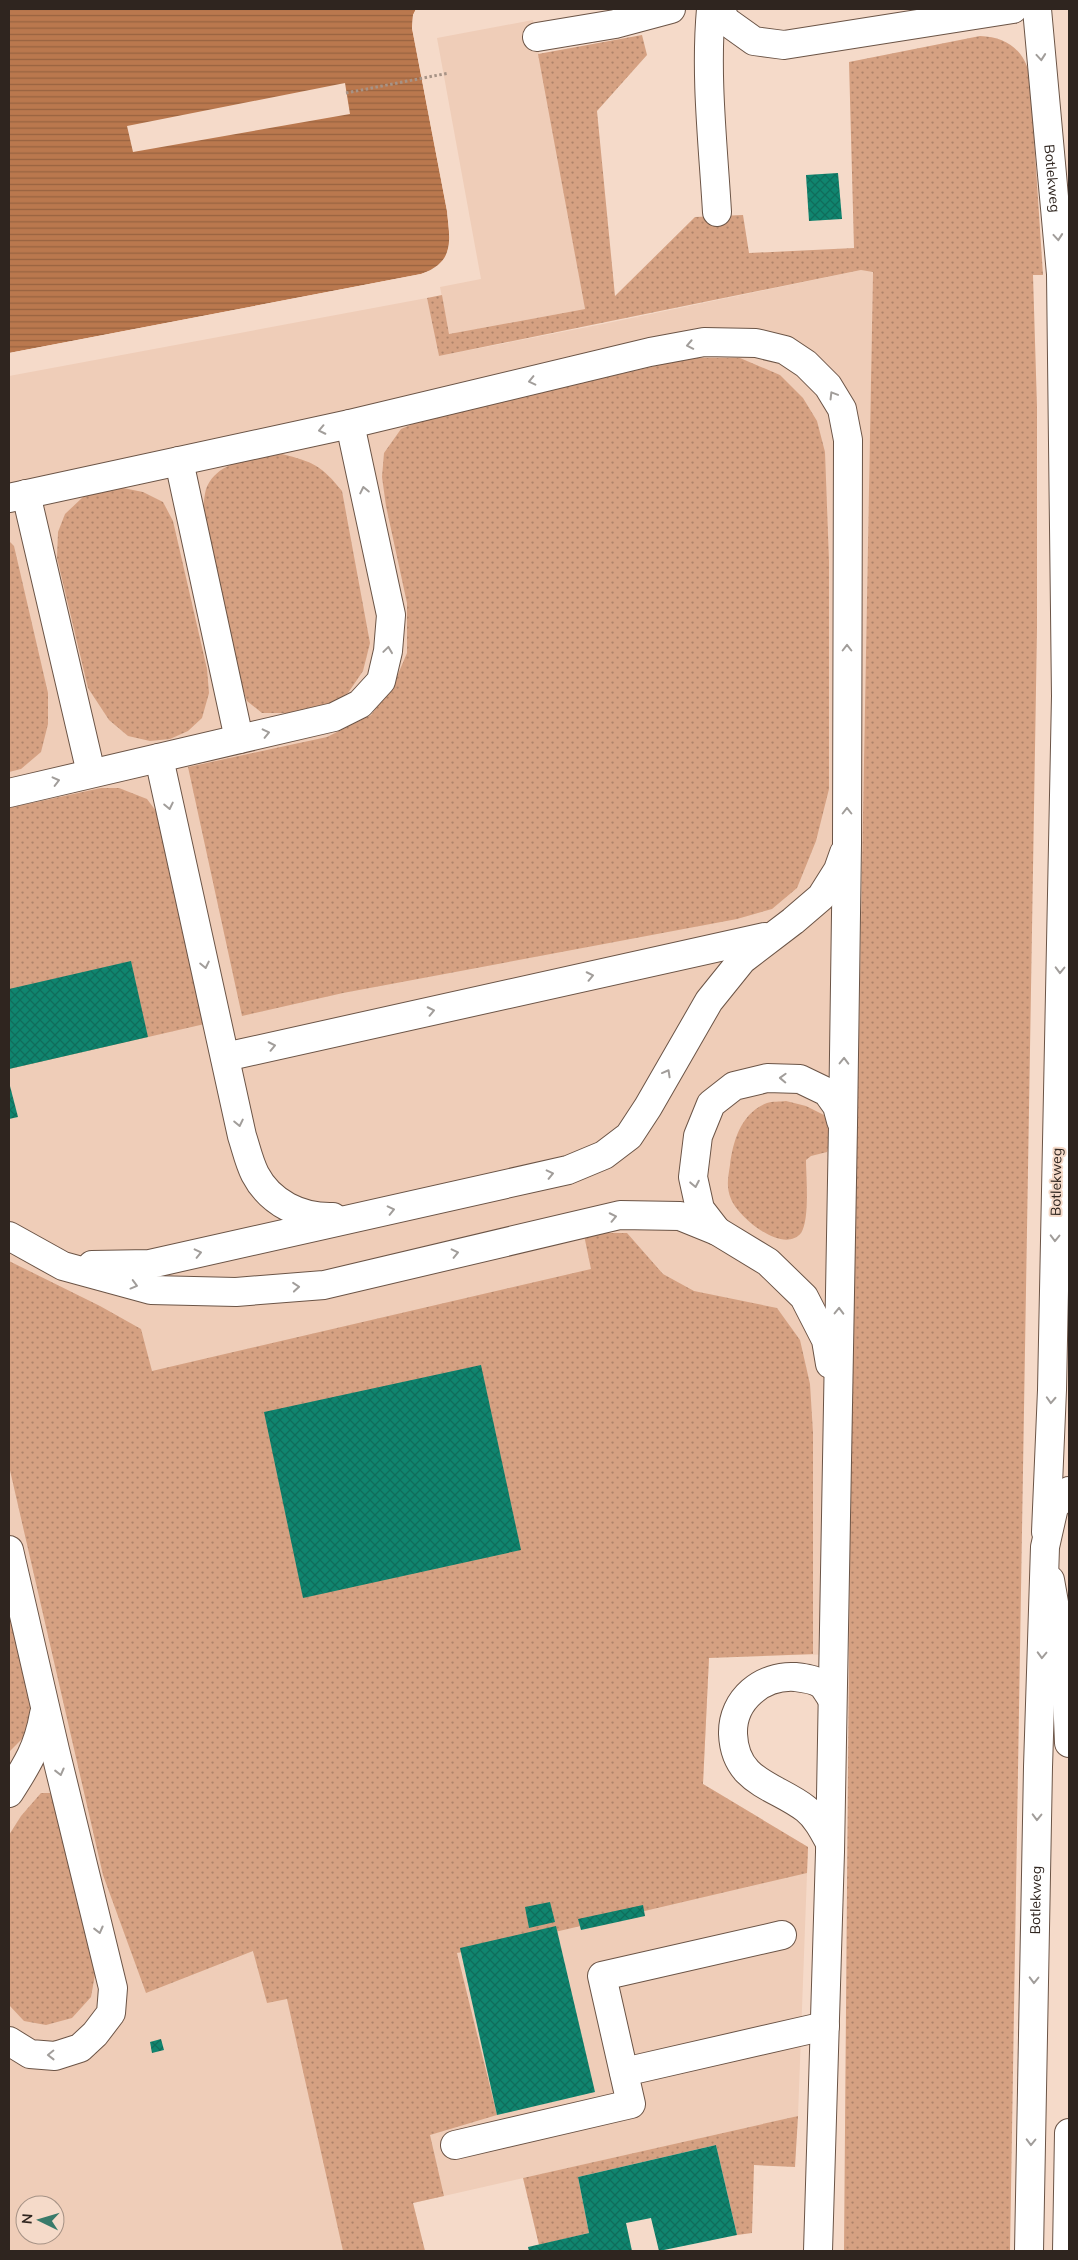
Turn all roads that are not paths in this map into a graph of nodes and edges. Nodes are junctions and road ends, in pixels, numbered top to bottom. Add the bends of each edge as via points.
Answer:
1 (671, 9) edge
2 (711, 9) edge
3 (720, 9) edge
4 (1013, 9) edge
5 (1036, 9) edge
6 (537, 37) dead end
7 (717, 212) dead end
8 (350, 424) junction
9 (179, 461) junction
10 (17, 496) edge
11 (239, 739) junction
12 (159, 758) junction
13 (92, 773) junction
14 (9, 793) edge
15 (846, 844) junction
16 (775, 935) junction
17 (225, 1057) junction
18 (843, 1125) junction
19 (359, 1217) junction
20 (716, 1231) junction
21 (9, 1236) edge
22 (63, 1266) junction
23 (838, 1412) junction
24 (1069, 1491) edge
25 (1045, 1547) junction
26 (9, 1550) edge
27 (1068, 1666) edge
28 (832, 1699) junction
29 (45, 1708) junction
30 (1069, 1743) edge
31 (9, 1793) edge
32 (830, 1843) junction
33 (782, 1935) dead end
34 (825, 2026) junction
35 (9, 2041) edge
36 (624, 2072) junction
37 (1069, 2133) edge
38 (455, 2145) dead end
39 (818, 2251) edge
40 (1029, 2251) edge
41 (1067, 2251) edge

1 - 6 street via 615,24
2 - 7 street via 709,92
3 - 4 street via 726,21 754,41 784,45
5 -> 25 street, Botlekweg via 1061,274 1066,696 1052,1390
8 -> 9 street
11 -> 8 street via 334,717 360,704 381,681 391,615
15 -> 8 street via 848,440 842,409 828,386 806,364 785,350 756,343 704,342
9 - 10 street
9 - 11 street
10 - 13 street
11 - 12 street
12 - 13 street
12 -> 17 street
14 -> 13 street
15 - 16 street via 838,870 821,897
18 -> 15 street
17 -> 16 street
19 -> 16 street via 568,1170 604,1155 629,1136 709,1001 742,960
17 -> 19 street via 242,1136 255,1174 274,1198 293,1211 322,1218
18 -> 20 street via 837,1106 827,1092 800,1079 767,1078 734,1086 712,1104 698,1136 693,1177 700,1209
23 -> 18 street
22 -> 19 street via 150,1264
22 -> 20 street via 151,1290 236,1292 324,1285 620,1215 680,1216
20 - 23 street via 768,1262 804,1297 826,1340
21 - 22 street
23 - 28 street
24 - 25 street, Botlekweg via 1054,1507
25 - 27 street
25 -> 40 street, Botlekweg
26 - 29 street
27 - 30 street
28 - 32 street
28 - 32 street via 822,1684 805,1678 784,1676 763,1682 750,1691 738,1711 733,1733 738,1756 748,1774 806,1809 820,1823
29 - 31 street via 40,1738
29 -> 35 street via 113,1988 111,2013 80,2048 55,2056 30,2054
32 - 34 street
33 - 36 street via 602,1976
34 - 36 street
34 - 39 street
36 - 38 street via 631,2104
37 - 41 street

